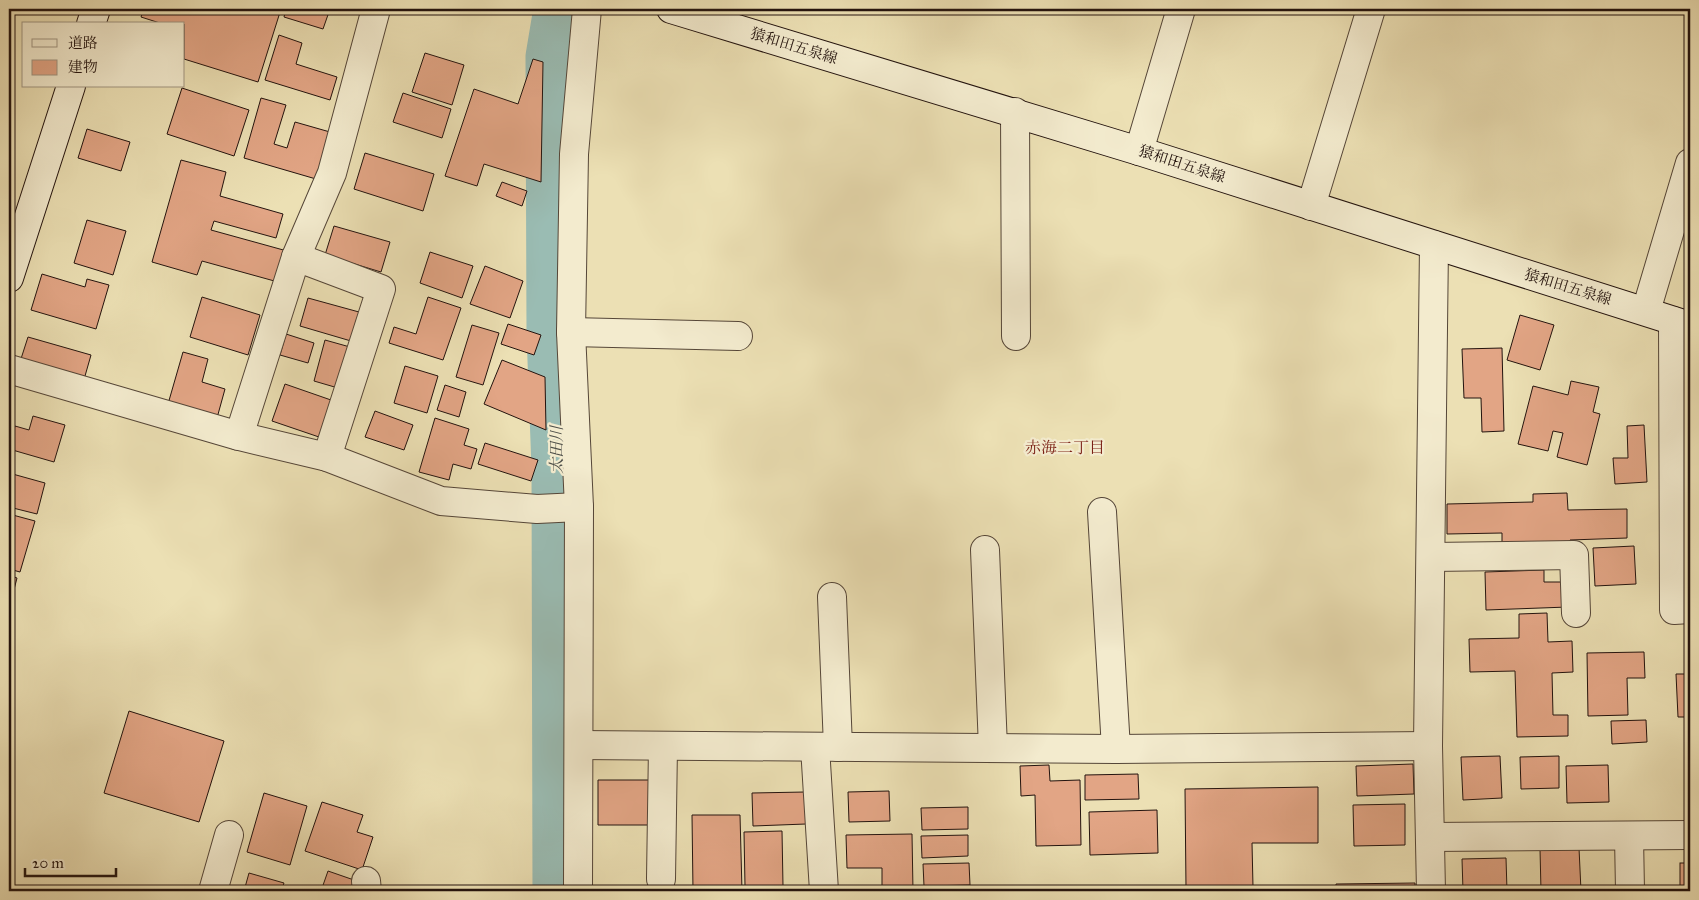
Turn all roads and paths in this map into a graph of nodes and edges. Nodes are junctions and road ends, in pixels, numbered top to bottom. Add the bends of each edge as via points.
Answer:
1 (96, 9) edge
2 (376, 9) edge
3 (587, 9) edge
4 (671, 9) edge
5 (1181, 9) edge
6 (1371, 9) edge
7 (92, 22) edge
8 (70, 88) edge
9 (1015, 112) junction
10 (1139, 151) junction
11 (1690, 163) edge
12 (1311, 206) junction
13 (1434, 245) junction
14 (296, 257) junction
15 (9, 278) edge
16 (1646, 311) junction
17 (1681, 324) edge
18 (571, 332) junction
19 (738, 336) dead end
20 (1016, 336) dead end
21 (9, 368) edge
22 (239, 436) junction
23 (327, 457) junction
24 (578, 506) junction
25 (1102, 512) dead end
26 (985, 550) dead end
27 (1431, 557) junction
28 (832, 597) dead end
29 (1690, 609) edge
30 (1576, 613) dead end
31 (578, 746) junction
32 (663, 746) junction
33 (1428, 746) junction
34 (826, 747) junction
35 (993, 748) junction
36 (1116, 749) junction
37 (229, 835) dead end
38 (1690, 835) edge
39 (1630, 836) junction
40 (1430, 837) junction
41 (661, 879) dead end
42 (213, 891) edge
43 (578, 891) edge
44 (824, 891) edge
45 (1431, 891) edge
46 (1630, 891) edge

1 - 7 street
2 - 14 street via 332,173
3 - 18 street via 574,154
4 - 9 street, 猿和田五泉線
5 - 10 street
6 - 12 street
8 - 15 street
9 - 10 street, 猿和田五泉線
9 - 20 street
10 - 12 street, 猿和田五泉線
11 - 16 street
12 - 13 street, 猿和田五泉線
13 - 16 street, 猿和田五泉線
13 - 27 street
14 - 22 street
14 - 23 street via 382,289
16 - 17 street, 猿和田五泉線
17 - 29 street via 1674,610
18 - 19 street
18 - 24 street
21 - 22 street
22 - 23 street
23 - 24 street via 441,501 537,509
24 - 31 street
25 - 36 street
26 - 35 street
27 - 30 street via 1574,555
27 - 33 street
28 - 34 street
31 - 32 street
31 - 43 street
32 - 34 street
32 - 41 street
33 - 36 street
33 - 40 street
34 - 35 street
34 - 44 street
35 - 36 street
37 - 42 street
38 - 39 street
39 - 40 street
39 - 46 street
40 - 45 street

